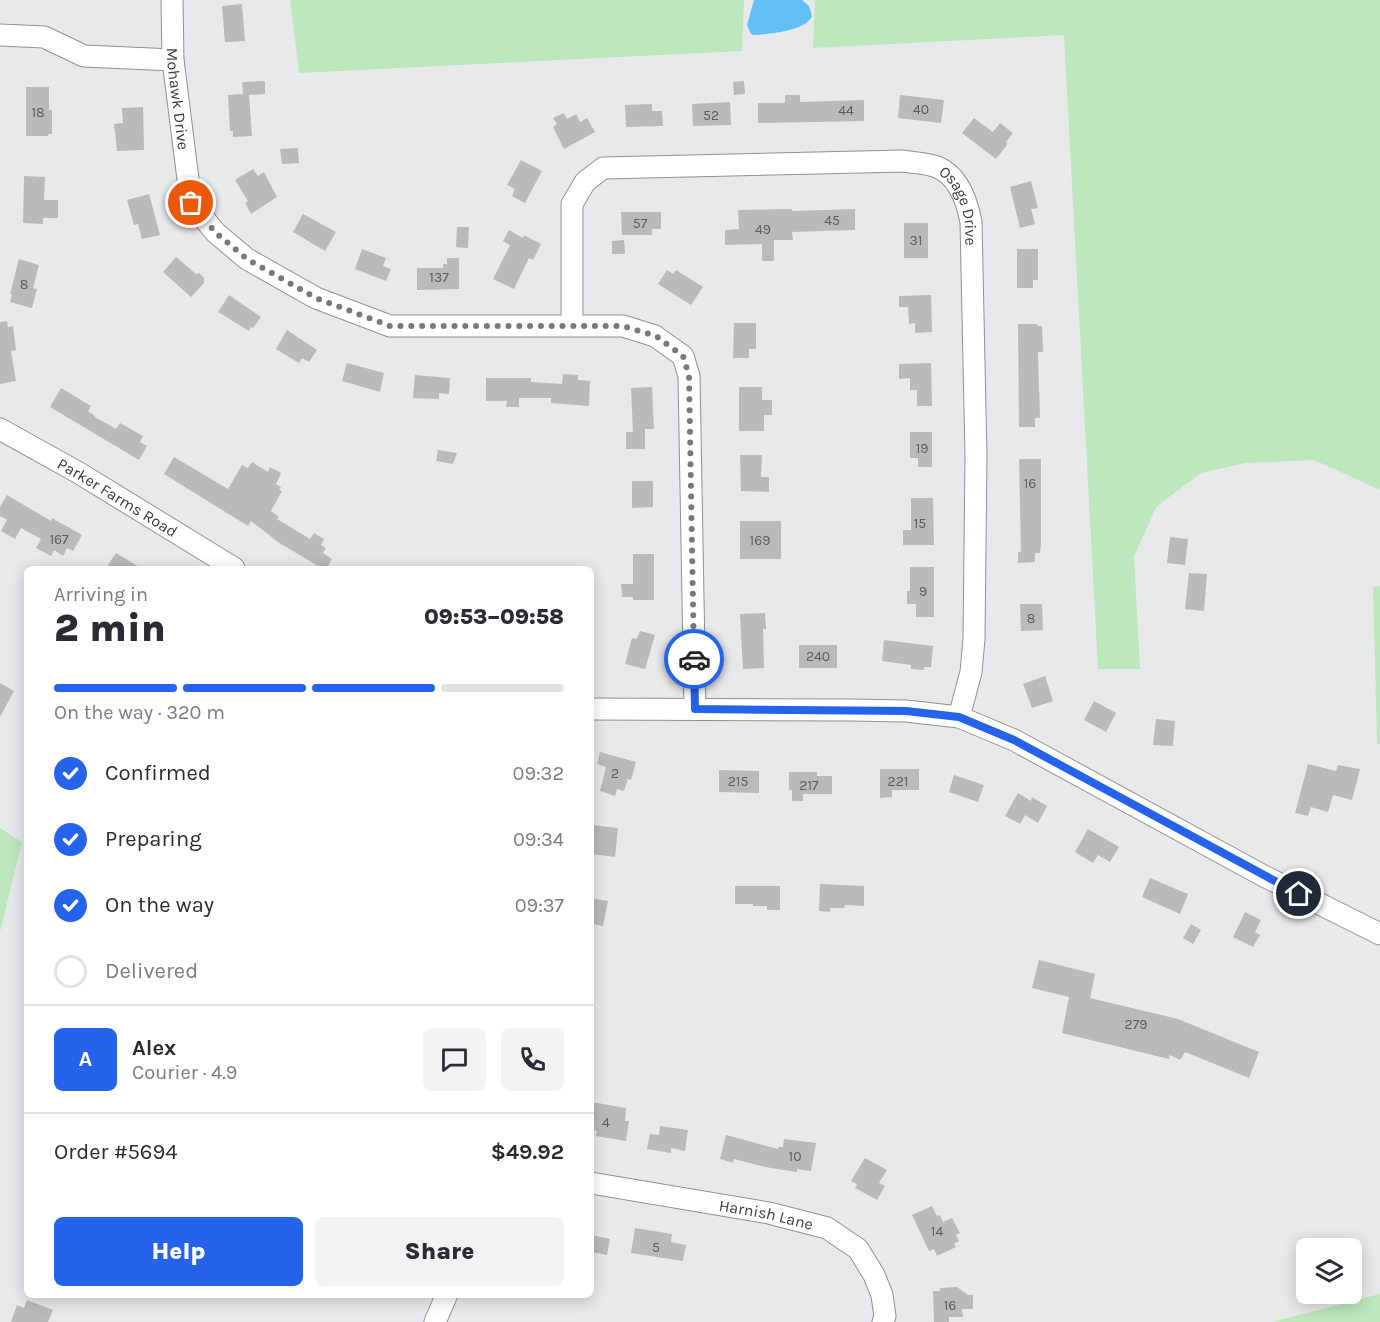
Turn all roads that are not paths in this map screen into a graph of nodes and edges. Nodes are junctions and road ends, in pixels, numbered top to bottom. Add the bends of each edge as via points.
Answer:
1 (172, 0) edge
2 (0, 35) edge
3 (173, 60) junction
4 (572, 325) junction
5 (0, 429) edge
6 (231, 566) edge
7 (594, 709) edge
8 (695, 709) junction
9 (959, 717) junction
10 (1380, 934) edge
11 (594, 1184) edge
12 (445, 1298) edge
13 (435, 1322) edge
14 (883, 1322) edge

1 - 3 street, Mohawk Drive
2 - 3 street via 44,37 84,56
3 - 4 street, Mohawk Drive via 191,203 216,233 247,259 316,298 390,326
4 - 8 street, Mohawk Drive via 623,326 656,336 683,356 689,376
4 - 9 street, Osage Drive via 572,204 585,182 603,168 903,161 937,167 953,179 966,199 971,222 976,456 974,639 971,672
5 - 6 street, Parker Farms Road
7 - 8 street
8 - 9 street via 906,711
9 - 10 street via 1014,740
11 - 14 street, Harnish Lane via 770,1213 827,1228 858,1249 874,1275 882,1295
12 - 13 street

